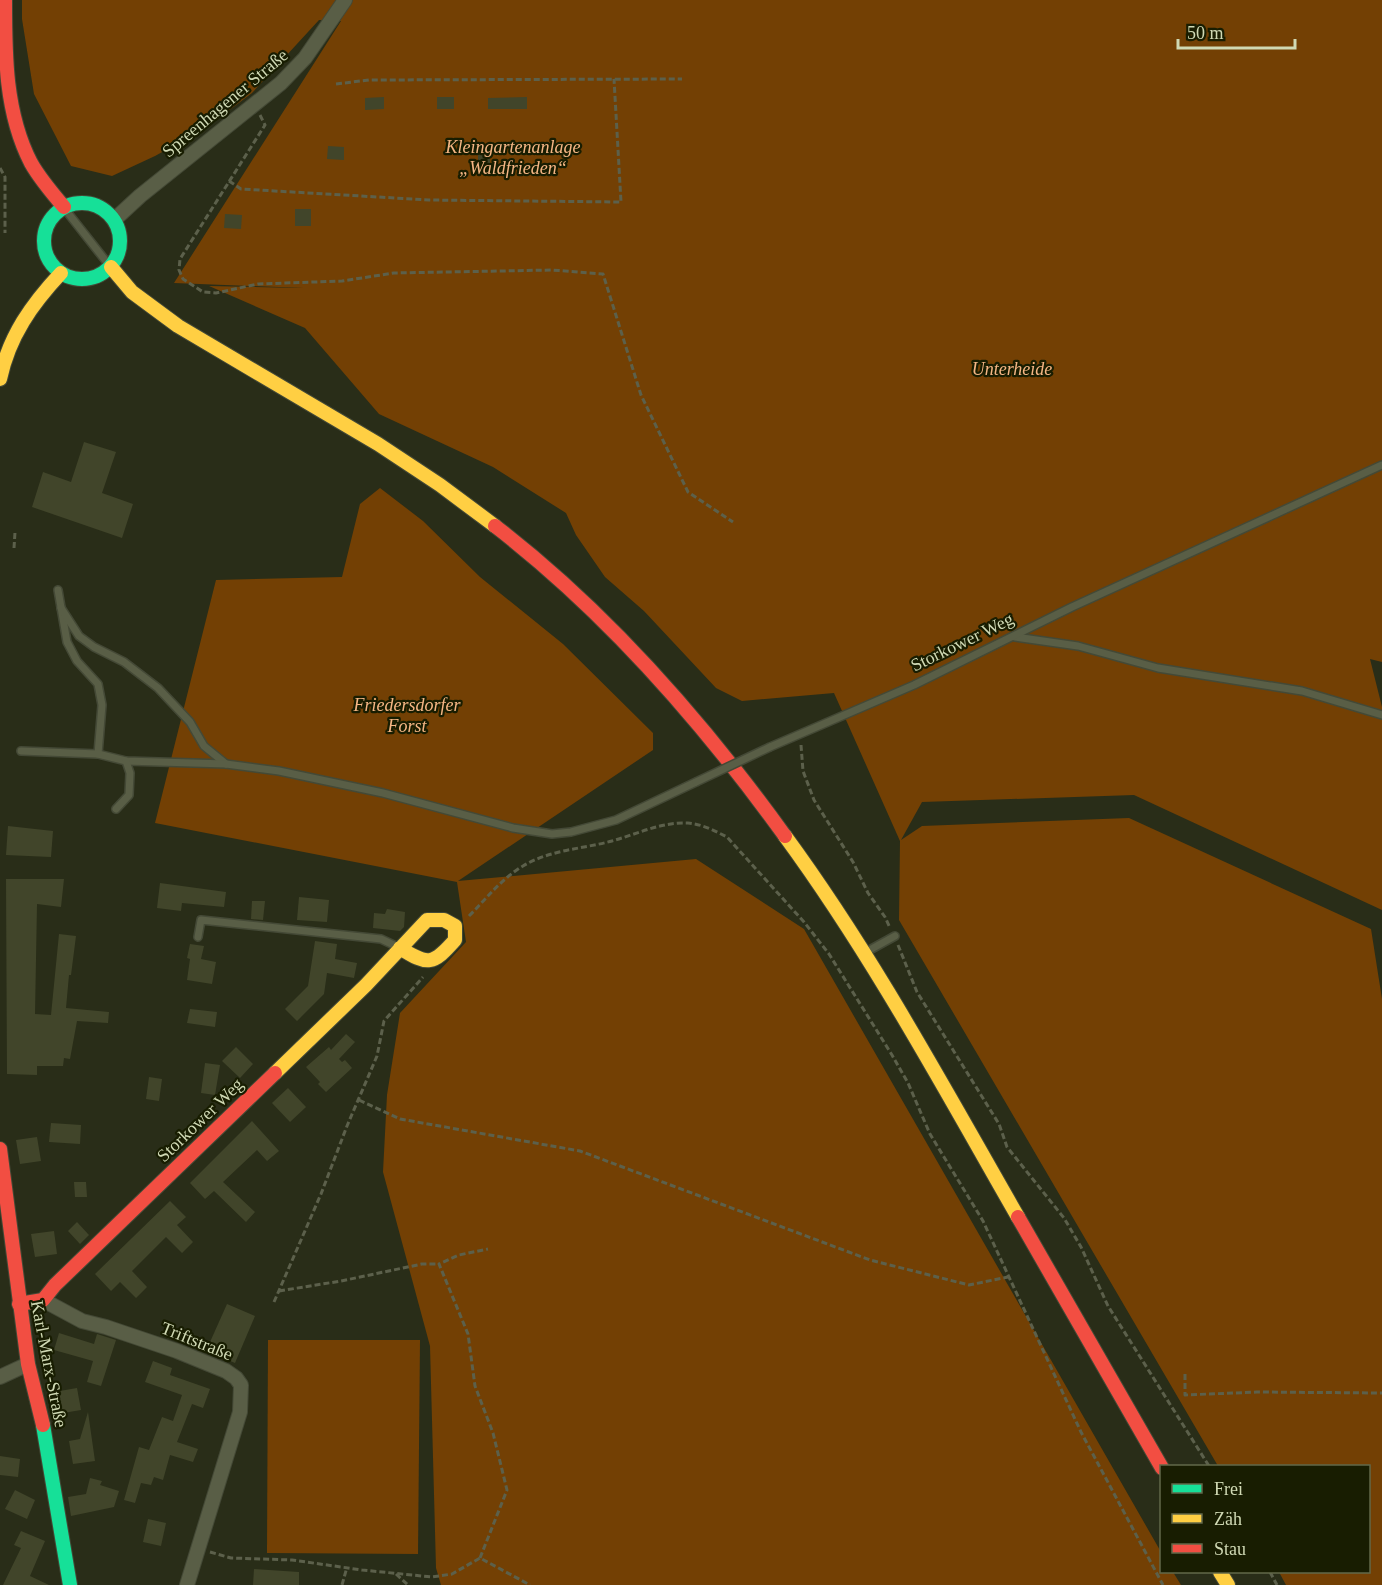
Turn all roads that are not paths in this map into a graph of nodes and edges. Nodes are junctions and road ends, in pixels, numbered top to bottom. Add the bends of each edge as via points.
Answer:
1 (5, 0) edge
2 (345, 0) edge
3 (64, 207) junction
4 (114, 220) junction
5 (111, 267) junction
6 (61, 273) junction
7 (0, 379) edge
8 (1382, 465) edge
9 (58, 590) dead end
10 (61, 608) junction
11 (1014, 637) junction
12 (1382, 715) edge
13 (21, 751) dead end
14 (98, 754) junction
15 (126, 761) junction
16 (226, 764) junction
17 (116, 809) dead end
18 (895, 936) road end
19 (198, 937) dead end
20 (400, 948) junction
21 (864, 953) junction
22 (0, 1149) edge
23 (43, 1300) junction
24 (19, 1304) junction
25 (28, 1364) junction
26 (0, 1377) edge
27 (1160, 1466) edge
28 (70, 1585) edge
29 (187, 1585) edge

1 - 3 main road via 8,90 14,117 39,177
2 - 4 street, Spreenhagener Straße via 305,58 281,83
3 - 4 main road via 86,203 106,211
3 - 5 lane
3 - 6 main road via 55,214 44,235 47,257
4 - 5 main road via 121,244
5 - 6 main road via 81,280
5 - 21 main road via 131,291 198,339 348,425 438,483 580,598 661,679 722,750 789,838
6 - 7 main road via 30,308 14,334
8 - 11 lane, Storkower Weg
9 - 10 lane
10 - 14 lane via 67,642 77,661 98,684 102,705
10 - 16 lane via 79,636 124,662 158,688 190,722 204,746
11 - 12 lane via 1078,646 1158,668 1302,691
11 - 16 lane, Storkower Weg, bridge via 616,820 571,832 552,834 513,828 323,779
13 - 14 lane, Storkower Weg
14 - 15 lane, Storkower Weg
15 - 16 lane, Storkower Weg
15 - 17 lane via 130,772 129,795
18 - 21 lane
19 - 20 lane via 201,920 381,939
20 - 20 main road, Storkower Weg via 428,920 444,920 455,926 455,940 442,955 430,961 417,959
20 - 23 main road, Storkower Weg
21 - 27 main road
22 - 24 main road, Karl-Marx-Straße
23 - 24 main road
23 - 29 street, Triftstraße via 82,1321 226,1371 241,1385 240,1412
24 - 25 main road, Karl-Marx-Straße
25 - 26 street
25 - 28 main road, Karl-Marx-Straße via 43,1423

